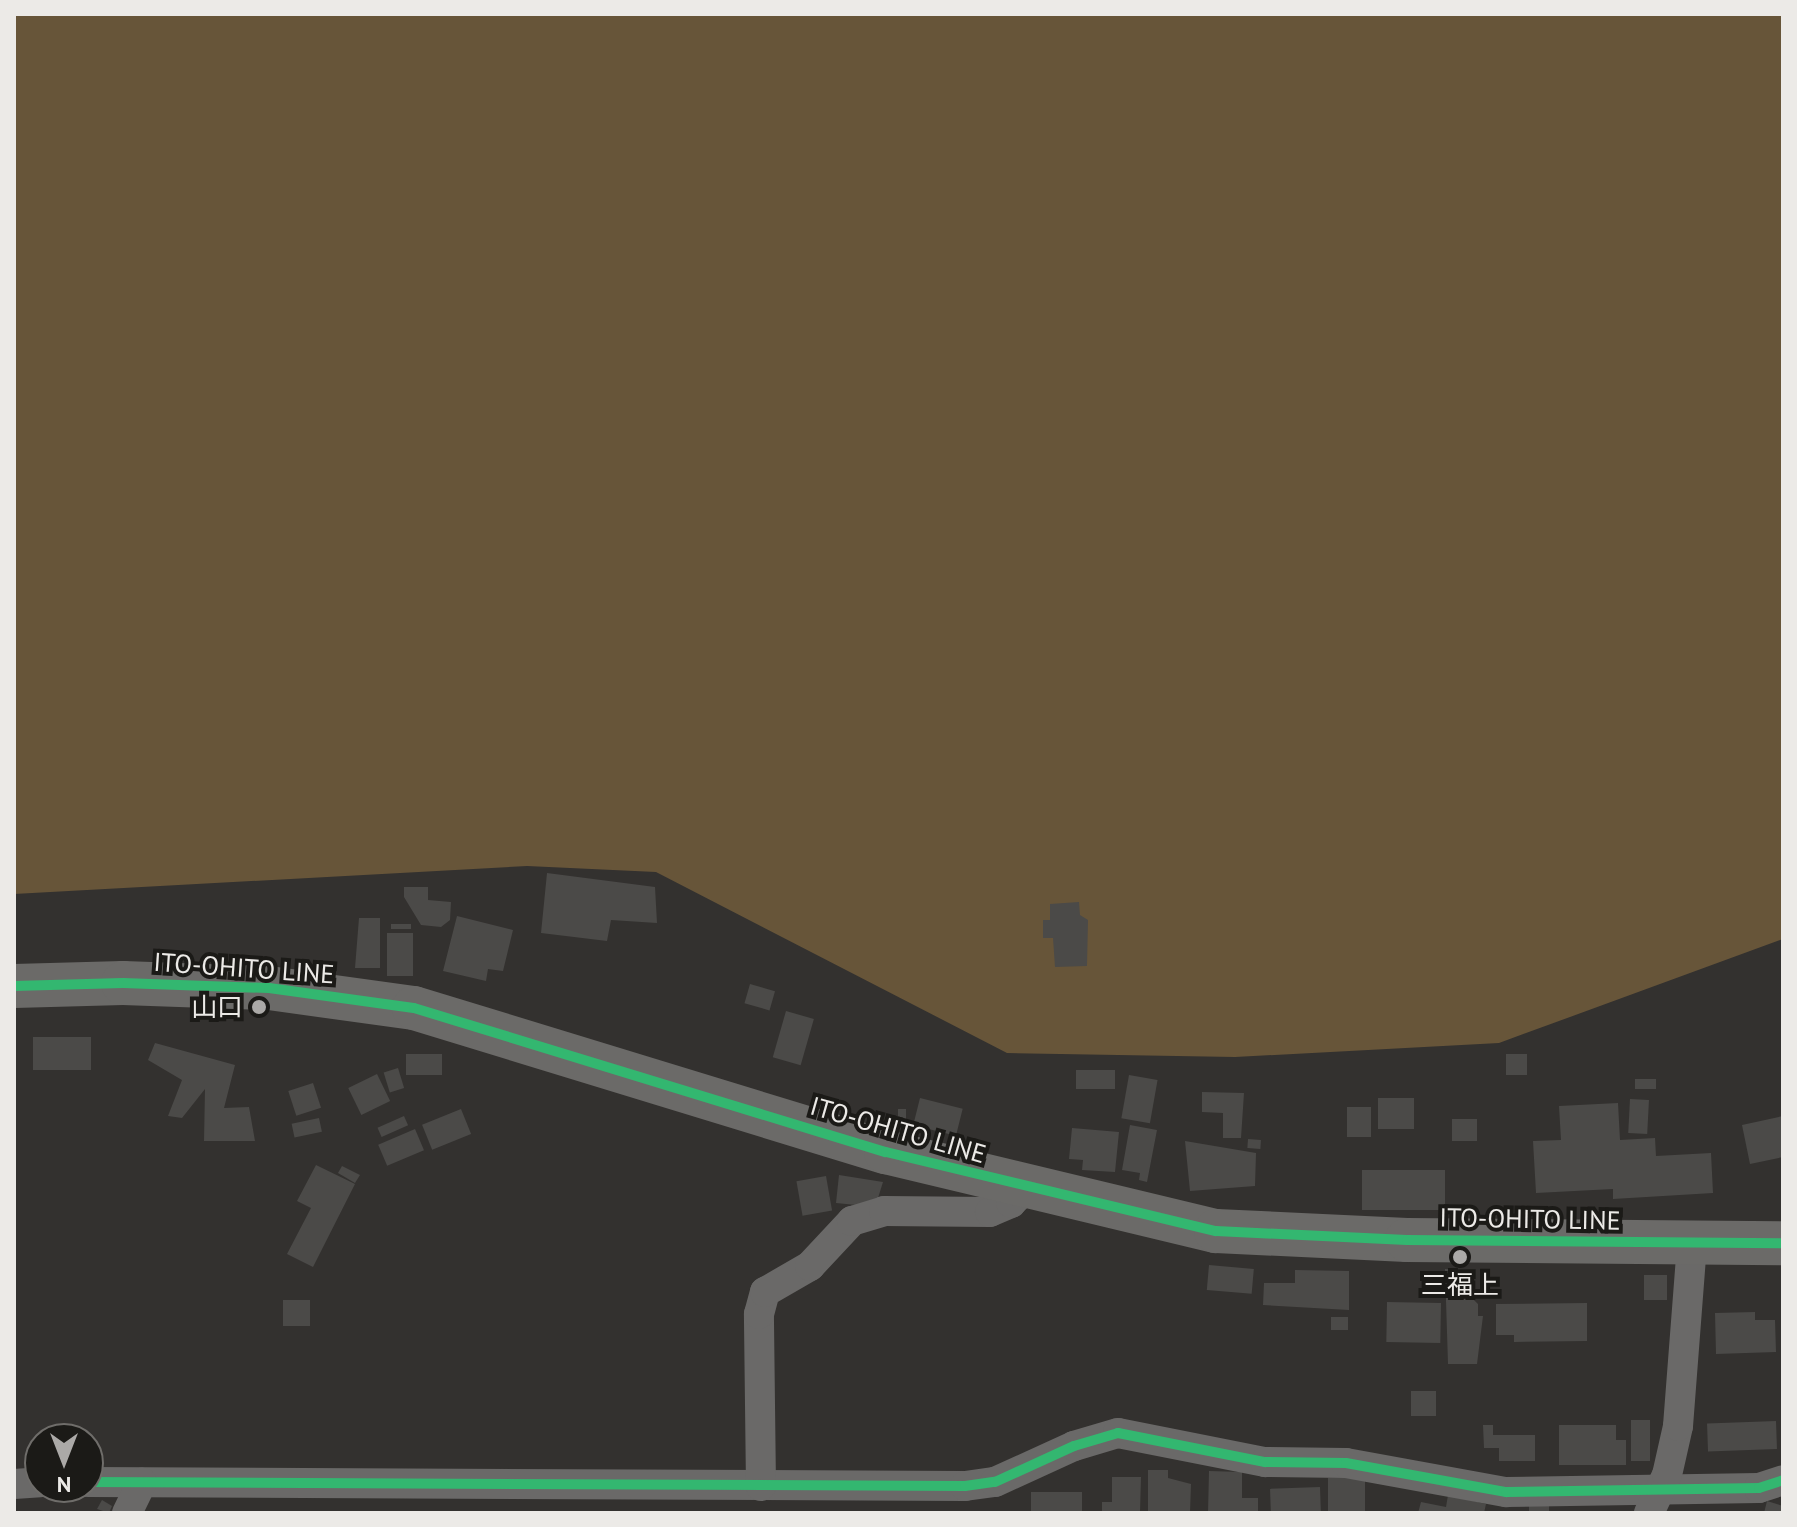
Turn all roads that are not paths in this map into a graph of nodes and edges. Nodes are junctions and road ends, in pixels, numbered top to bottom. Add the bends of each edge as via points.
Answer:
1 (14, 986) edge
2 (1026, 1188) junction
3 (1692, 1242) junction
4 (1783, 1243) edge
5 (761, 1466) junction
6 (1783, 1480) edge
7 (104, 1482) edge
8 (142, 1482) junction
9 (807, 1500) edge
10 (1655, 1501) edge
11 (127, 1513) edge

1 - 2 main road, ITO-OHITO LINE via 269,988 414,1008 886,1152
2 - 3 main road, ITO-OHITO LINE via 1161,1221 1279,1236
2 - 5 street via 1011,1203 990,1212 884,1211 852,1221 810,1266 765,1292 759,1314
3 - 4 main road, ITO-OHITO LINE
3 - 10 street via 1678,1426
5 - 8 street
5 - 9 street
6 - 10 street via 1759,1488
7 - 8 street
8 - 11 street
9 - 10 street via 983,1485 1118,1433 1265,1462 1346,1463 1466,1488

